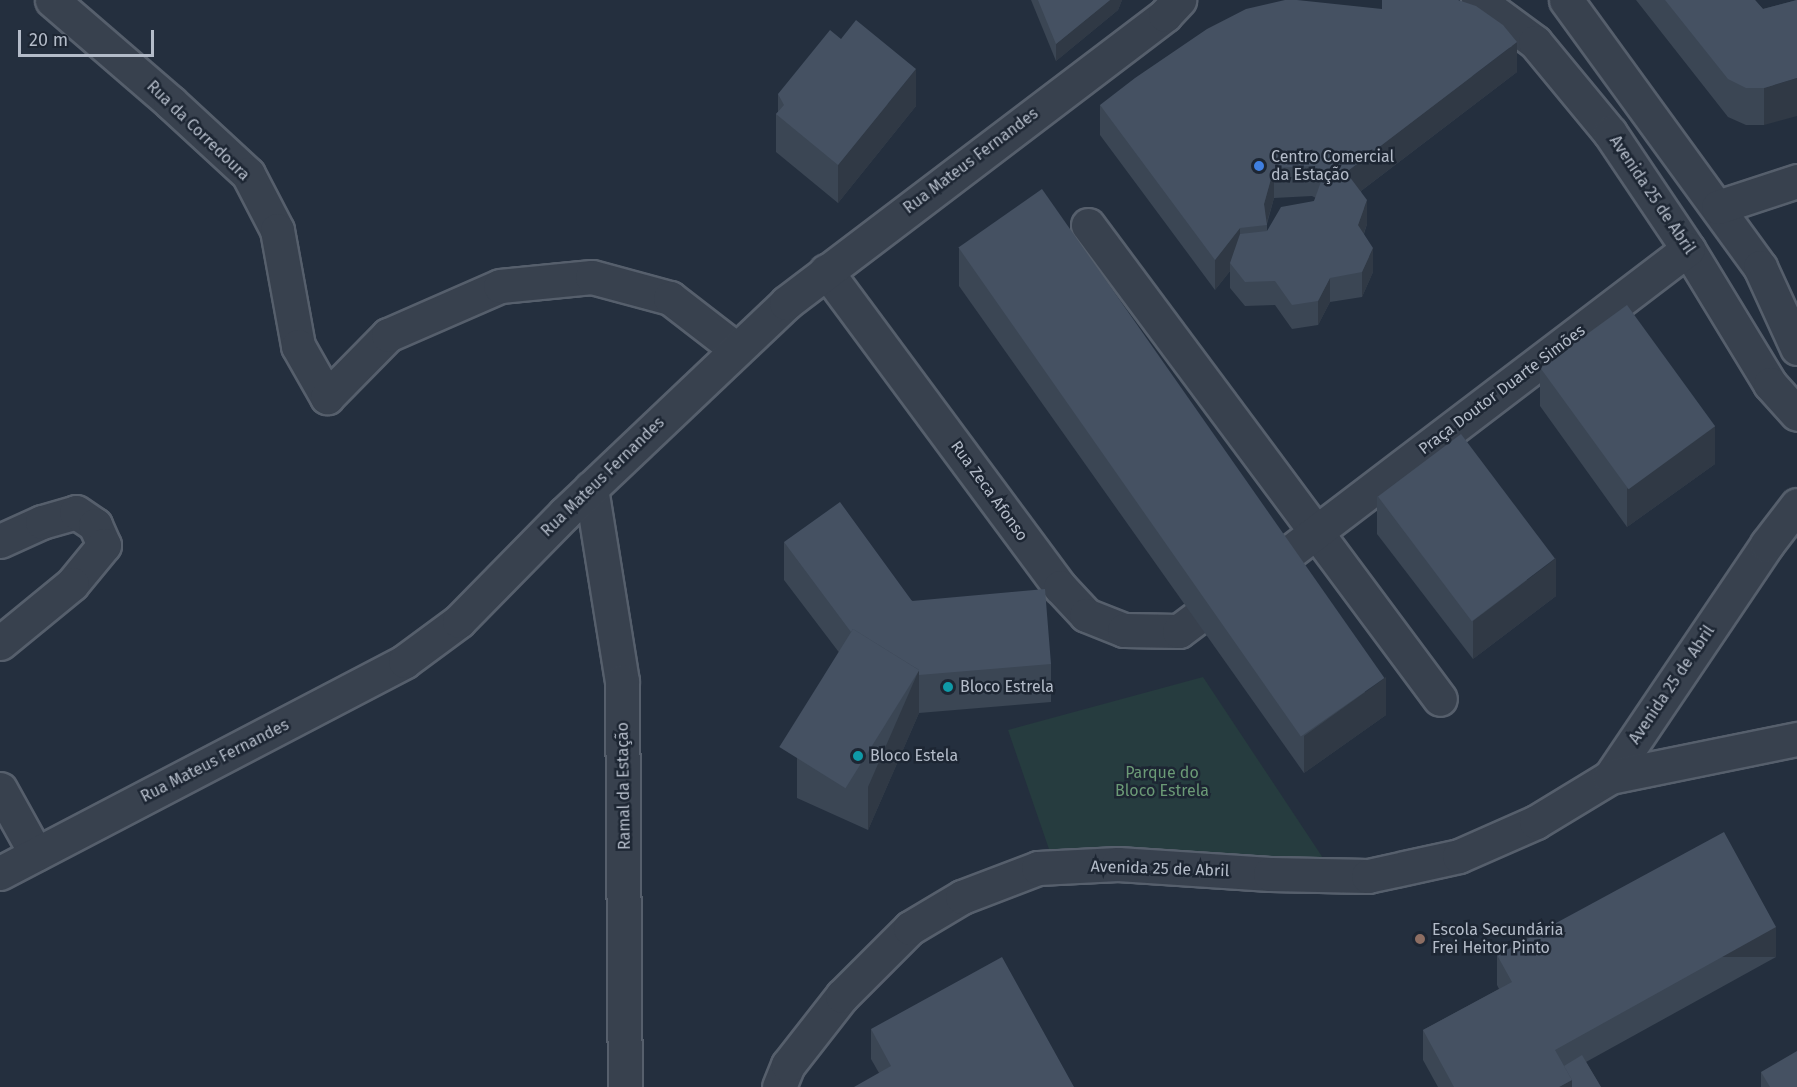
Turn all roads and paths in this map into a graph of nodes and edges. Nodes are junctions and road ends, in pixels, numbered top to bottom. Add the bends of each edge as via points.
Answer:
1 (52, 0) edge
2 (1201, 0) edge
3 (1478, 0) edge
4 (1566, 0) edge
5 (1172, 8) edge
6 (1797, 181) edge
7 (1718, 207) junction
8 (1088, 225) dead end
9 (1688, 249) junction
10 (826, 271) junction
11 (1797, 348) edge
12 (736, 349) junction
13 (1797, 414) edge
14 (591, 488) junction
15 (1797, 506) edge
16 (1316, 532) junction
17 (0, 541) edge
18 (1278, 561) edge
19 (1195, 619) edge
20 (0, 643) edge
21 (1440, 699) dead end
22 (1797, 739) edge
23 (1610, 777) junction
24 (0, 789) edge
25 (36, 854) junction
26 (0, 873) edge
27 (625, 1087) edge
28 (779, 1087) edge

1 - 12 street, Rua da Corredoura via 248,174 277,230 298,346 327,397 388,335 500,286 592,277 670,298
2 - 5 street, Rua Mateus Fernandes
3 - 9 street, Avenida 25 de Abril via 1535,42 1610,133
4 - 7 street
5 - 10 street, Rua Mateus Fernandes
6 - 7 street
7 - 11 street via 1760,267
8 - 16 street
9 - 13 street, Avenida 25 de Abril via 1770,384
9 - 16 street, Praça Doutor Duarte Simões
10 - 12 street, Rua Mateus Fernandes
10 - 19 street, Rua Zeca Afonso via 1060,587 1086,615 1124,630 1179,631
12 - 14 street, Rua Mateus Fernandes
14 - 25 street, Rua Mateus Fernandes via 459,621 405,661
14 - 27 street, Ramal da Estação via 622,681
15 - 23 street, Avenida 25 de Abril via 1767,544
16 - 18 street
16 - 21 street
17 - 20 street via 76,512 95,525 104,545 72,584
22 - 23 street, Avenida 25 de Abril
23 - 28 street, Avenida 25 de Abril via 1536,822 1459,856 1368,876 1118,864 1038,868 962,897 910,928 842,996 788,1065
24 - 25 street
25 - 26 street, Rua Mateus Fernandes

